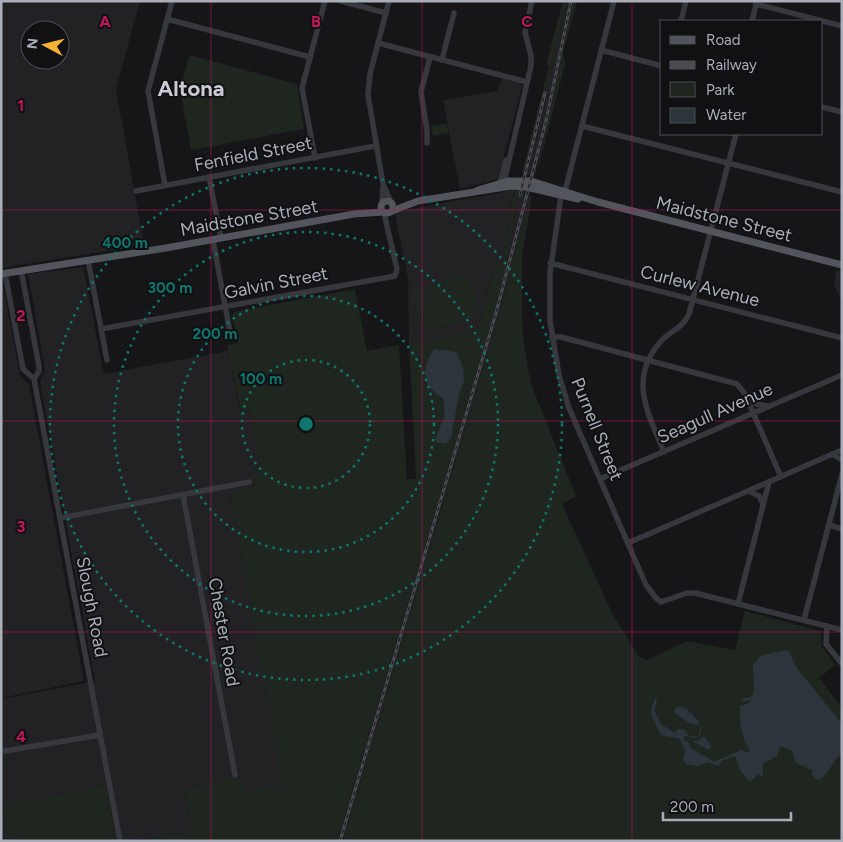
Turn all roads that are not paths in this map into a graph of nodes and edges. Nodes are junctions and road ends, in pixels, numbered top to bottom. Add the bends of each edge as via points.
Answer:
1 (172, 1) edge
2 (325, 1) edge
3 (342, 1) edge
4 (389, 1) edge
5 (532, 1) edge
6 (614, 1) edge
7 (686, 1) edge
8 (756, 3) edge
9 (386, 13) junction
10 (454, 13) dead end
11 (167, 19) junction
12 (681, 20) edge
13 (752, 20) edge
14 (820, 20) edge
15 (823, 21) edge
16 (842, 26) edge
17 (378, 44) junction
18 (601, 50) junction
19 (310, 57) junction
20 (430, 57) junction
21 (442, 60) junction
22 (660, 65) edge
23 (527, 82) junction
24 (823, 107) edge
25 (842, 112) edge
26 (582, 126) junction
27 (736, 135) edge
28 (427, 143) dead end
29 (375, 146) junction
30 (315, 158) junction
31 (728, 164) junction
32 (209, 177) junction
33 (502, 184) junction
34 (166, 185) junction
35 (136, 191) dead end
36 (842, 192) edge
37 (563, 193) junction
38 (387, 207) junction
39 (711, 231) junction
40 (217, 239) junction
41 (88, 260) junction
42 (550, 263) junction
43 (842, 264) edge
44 (21, 270) junction
45 (3, 273) edge
46 (693, 300) junction
47 (226, 308) junction
48 (101, 329) junction
49 (552, 337) junction
50 (232, 338) dead end
51 (842, 338) edge
52 (656, 348) junction
53 (107, 360) dead end
54 (649, 360) junction
55 (662, 363) junction
56 (842, 374) edge
57 (34, 379) junction
58 (746, 397) junction
59 (769, 406) junction
60 (753, 413) junction
61 (742, 418) junction
62 (842, 450) edge
63 (664, 452) junction
64 (832, 454) junction
65 (842, 460) edge
66 (842, 474) edge
67 (781, 477) junction
68 (600, 480) junction
69 (249, 482) dead end
70 (769, 482) junction
71 (748, 491) junction
72 (183, 495) junction
73 (764, 504) junction
74 (60, 518) junction
75 (829, 525) junction
76 (842, 528) edge
77 (628, 543) junction
78 (738, 604) junction
79 (804, 620) junction
80 (827, 626) junction
81 (842, 630) edge
82 (842, 664) edge
83 (100, 735) junction
84 (5, 751) dead end
85 (235, 775) dead end
86 (120, 841) edge

1 - 11 street
2 - 19 street
3 - 9 street
4 - 9 street
5 - 23 street via 525,30 531,56
6 - 18 street, Purnell Street
7 - 12 street
8 - 13 street
8 - 14 street
9 - 17 street
10 - 21 street
11 - 19 street
11 - 34 street via 148,91
15 - 16 street
17 - 20 street
17 - 29 street via 368,89
18 - 22 street
18 - 26 street, Purnell Street
19 - 30 street via 302,88
20 - 21 street
20 - 28 street via 421,92
21 - 23 street
23 - 33 street via 503,166
24 - 25 street
26 - 31 street
26 - 37 street, Purnell Street
27 - 31 street
29 - 30 street, Fenfield Street
29 - 38 street
30 - 32 street, Fenfield Street
31 - 36 street
31 - 39 street
32 - 34 street, Fenfield Street
32 - 40 street
33 - 37 main road, Maidstone Street via 531,181
33 - 38 main road, Maidstone Street
34 - 35 street, Fenfield Street
37 - 39 main road, Maidstone Street
37 - 42 street, Purnell Street
38 - 40 main road, Maidstone Street
38 - 47 street, Galvin Street via 396,275
39 - 43 main road, Maidstone Street
39 - 46 street
40 - 41 main road, Maidstone Street
40 - 47 street
41 - 44 main road, Maidstone Street
41 - 48 street
42 - 46 street, Curlew Avenue
42 - 49 street, Purnell Street
44 - 45 main road, Maidstone Street
44 - 57 street, Slough Road via 39,366
45 - 57 street, Slough Road via 23,369
46 - 51 street, Curlew Avenue
46 - 52 street via 686,321
47 - 48 street, Galvin Street
47 - 50 street
48 - 53 street
49 - 54 street
49 - 68 street, Purnell Street via 560,384
52 - 54 street
52 - 55 street
54 - 55 street
54 - 63 street via 643,378 643,398
55 - 58 street via 734,382 743,389
56 - 59 street, Seagull Avenue
57 - 74 street, Slough Road
58 - 59 street via 756,404
58 - 60 street
58 - 61 street via 747,407
59 - 60 street, Seagull Avenue
60 - 61 street, Seagull Avenue
60 - 67 street
61 - 63 street, Seagull Avenue
62 - 64 street
63 - 68 street, Seagull Avenue
64 - 65 street
64 - 67 street
66 - 75 street
67 - 70 street
68 - 77 street, Purnell Street
69 - 72 street
70 - 71 street
70 - 73 street
71 - 73 street via 759,496
71 - 77 street
72 - 74 street
72 - 85 street, Chester Road
73 - 78 street
74 - 83 street, Slough Road
75 - 76 street
75 - 79 street
77 - 78 street, Purnell Street via 646,585 661,602 690,592
78 - 79 street
79 - 80 street
80 - 81 street
80 - 82 street via 826,644
83 - 84 street
83 - 86 street, Slough Road

